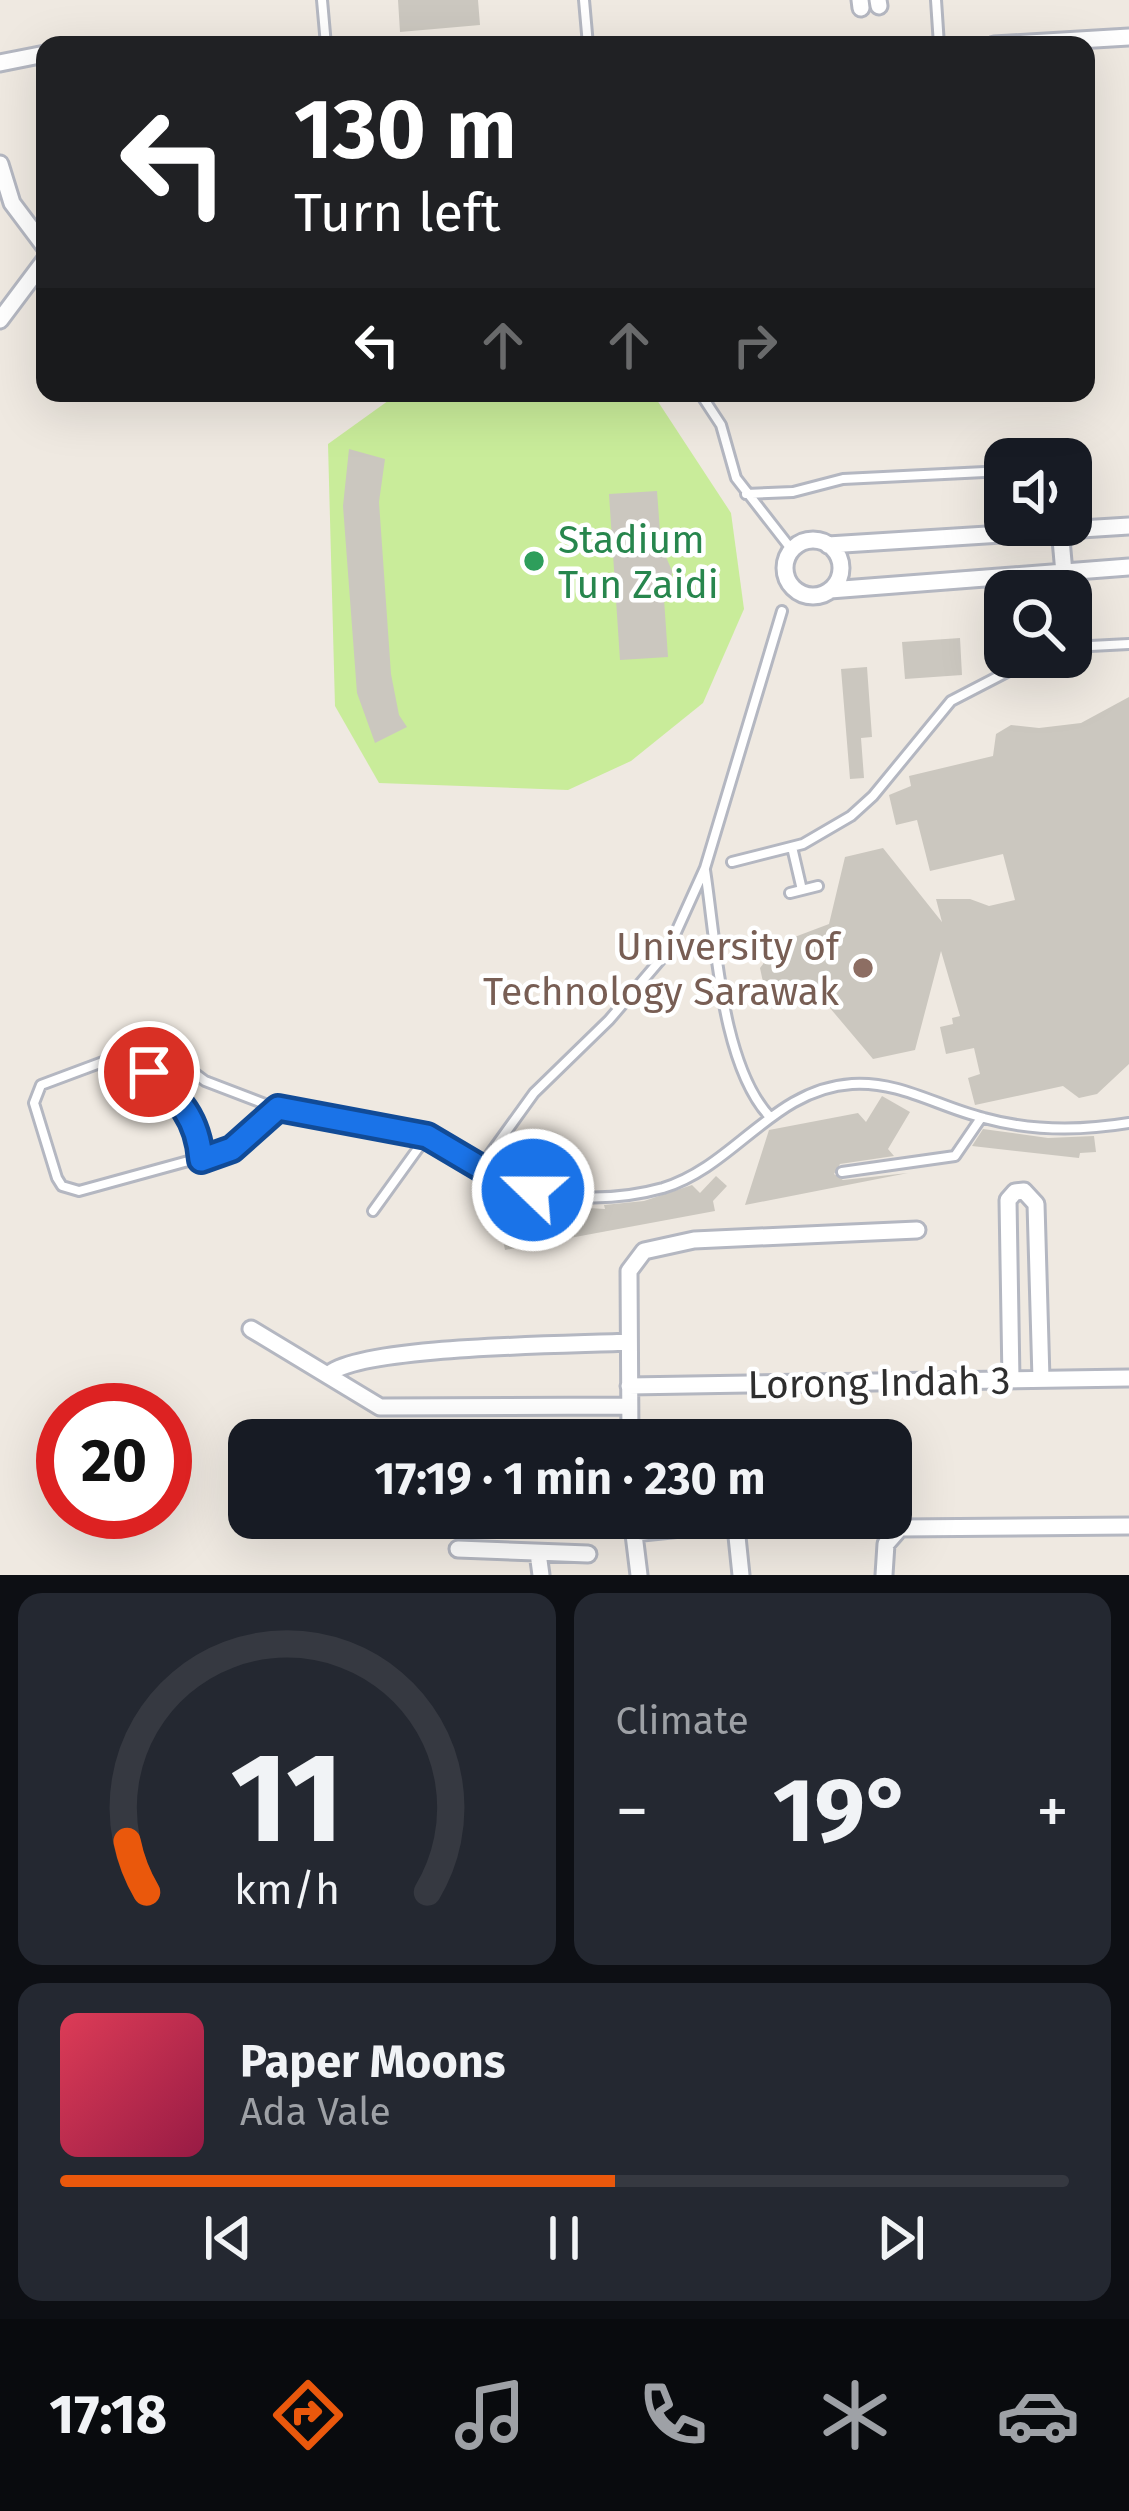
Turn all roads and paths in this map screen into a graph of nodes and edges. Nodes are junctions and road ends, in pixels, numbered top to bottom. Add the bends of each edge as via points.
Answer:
1 (322, 0) edge
2 (584, 0) edge
3 (936, 0) edge
4 (325, 36) edge
5 (587, 36) edge
6 (938, 36) edge
7 (1129, 37) edge
8 (1095, 39) edge
9 (36, 56) edge
10 (0, 63) edge
11 (0, 164) edge
12 (8, 212) edge
13 (36, 238) edge
14 (36, 272) edge
15 (0, 320) edge
16 (706, 402) edge
17 (984, 472) edge
18 (746, 494) junction
19 (1129, 526) edge
20 (1092, 527) edge
21 (984, 534) edge
22 (828, 545) junction
23 (792, 550) junction
24 (1129, 568) edge
25 (1092, 573) edge
26 (984, 581) edge
27 (830, 590) junction
28 (782, 611) dead end
29 (1129, 644) edge
30 (1092, 646) edge
31 (995, 678) edge
32 (792, 847) junction
33 (732, 862) dead end
34 (705, 868) junction
35 (818, 886) dead end
36 (802, 890) junction
37 (790, 893) dead end
38 (123, 1048) junction
39 (278, 1108) junction
40 (770, 1118) junction
41 (981, 1118) junction
42 (1129, 1123) edge
43 (427, 1136) junction
44 (201, 1160) junction
45 (480, 1168) junction
46 (842, 1172) dead end
47 (373, 1211) dead end
48 (917, 1230) dead end
49 (251, 1329) dead end
50 (628, 1342) junction
51 (328, 1375) junction
52 (1129, 1378) edge
53 (1041, 1379) junction
54 (1011, 1380) junction
55 (629, 1386) junction
56 (628, 1406) junction
57 (629, 1419) edge
58 (1129, 1526) edge
59 (635, 1539) edge
60 (737, 1539) edge
61 (458, 1550) dead end
62 (538, 1553) junction
63 (587, 1554) dead end
64 (541, 1575) edge
65 (639, 1575) edge
66 (740, 1575) edge
67 (884, 1575) edge

1 - 4 lane
2 - 5 lane
3 - 6 lane
7 - 8 street
9 - 10 street
11 - 12 street
12 - 13 street
14 - 15 street
16 - 18 lane
17 - 18 lane
18 - 23 lane
19 - 20 street
21 - 22 street
22 - 23 street
22 - 27 street via 841,567
23 - 27 street via 785,563 790,584 804,595
24 - 25 street
26 - 27 street
28 - 34 lane
29 - 30 lane
31 - 32 lane via 951,701 850,817
32 - 33 lane
32 - 36 lane
34 - 40 lane via 736,1049 751,1094
34 - 45 lane via 668,952 534,1093
35 - 36 lane
36 - 37 lane
38 - 39 lane via 146,1035 205,1081
38 - 44 lane via 192,1115
38 - 44 lane via 92,1068 52,1078 35,1094 62,1186 79,1191
39 - 43 lane
39 - 44 lane via 232,1149
40 - 41 lane via 798,1098 852,1084 903,1088
40 - 45 lane via 699,1173 642,1193 546,1193
41 - 42 lane via 1077,1129
41 - 46 lane via 955,1156
43 - 45 lane
43 - 47 lane
48 - 50 street via 660,1244 629,1271
49 - 51 street
50 - 51 street via 352,1361
50 - 55 street
51 - 56 street via 380,1407
52 - 53 street, Lorong Indah 3
53 - 54 street, Lorong Indah 3
53 - 54 street via 1036,1204 1024,1191 1009,1200
54 - 55 street, Lorong Indah 3
55 - 56 street
56 - 57 street
58 - 67 street via 900,1528 886,1544
59 - 65 street
60 - 66 street
61 - 62 street
62 - 63 street
62 - 64 street

